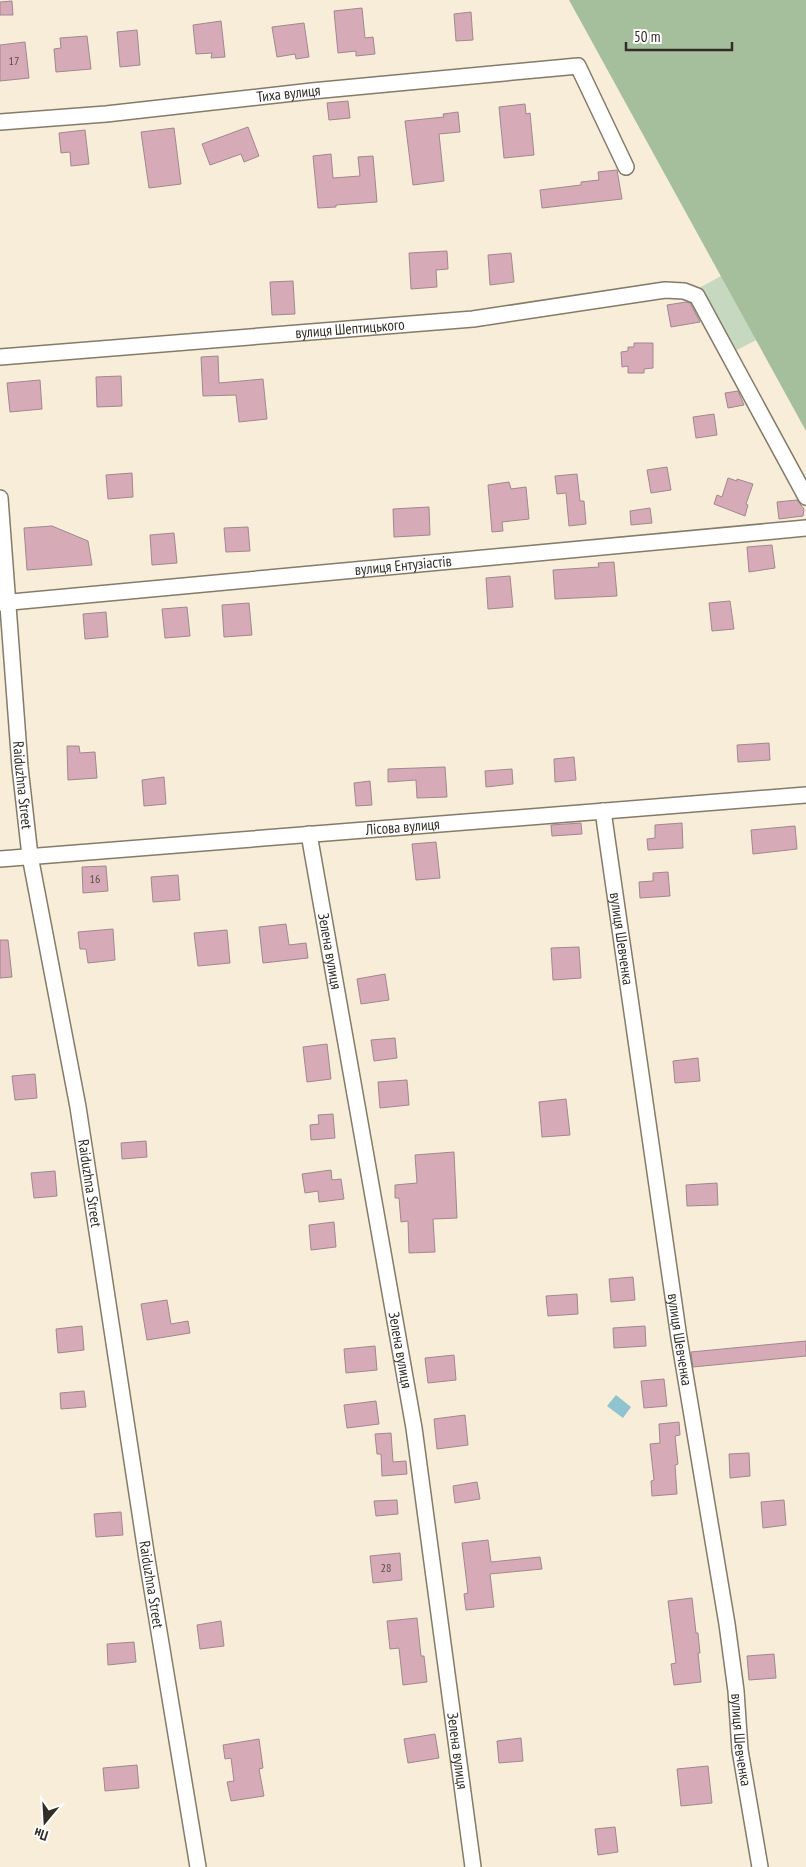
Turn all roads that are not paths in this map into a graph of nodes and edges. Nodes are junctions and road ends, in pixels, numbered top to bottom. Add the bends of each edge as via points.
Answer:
1 (0, 122) edge
2 (626, 167) dead end
3 (0, 357) edge
4 (806, 497) edge
5 (0, 498) edge
6 (806, 528) edge
7 (4, 603) edge
8 (806, 795) edge
9 (603, 812) junction
10 (309, 834) junction
11 (30, 856) junction
12 (0, 859) edge
13 (198, 1867) edge
14 (473, 1867) edge
15 (760, 1867) edge

1 - 2 street, Тиха вулиця via 578,66
3 - 4 street, вулиця Шептицького via 473,319 665,290 684,291 697,296
5 - 7 street, Raiduzhna Street
6 - 7 street, вулиця Ентузіастів
7 - 11 street, Raiduzhna Street
8 - 9 street, Лісова вулиця
9 - 10 street, Лісова вулиця
9 - 15 street, вулиця Шевченка via 679,1338 727,1624 740,1750
10 - 11 street, Лісова вулиця
10 - 14 street, Зелена вулиця via 414,1428
11 - 12 street, Лісова вулиця
11 - 13 street, Raiduzhna Street via 78,1107

